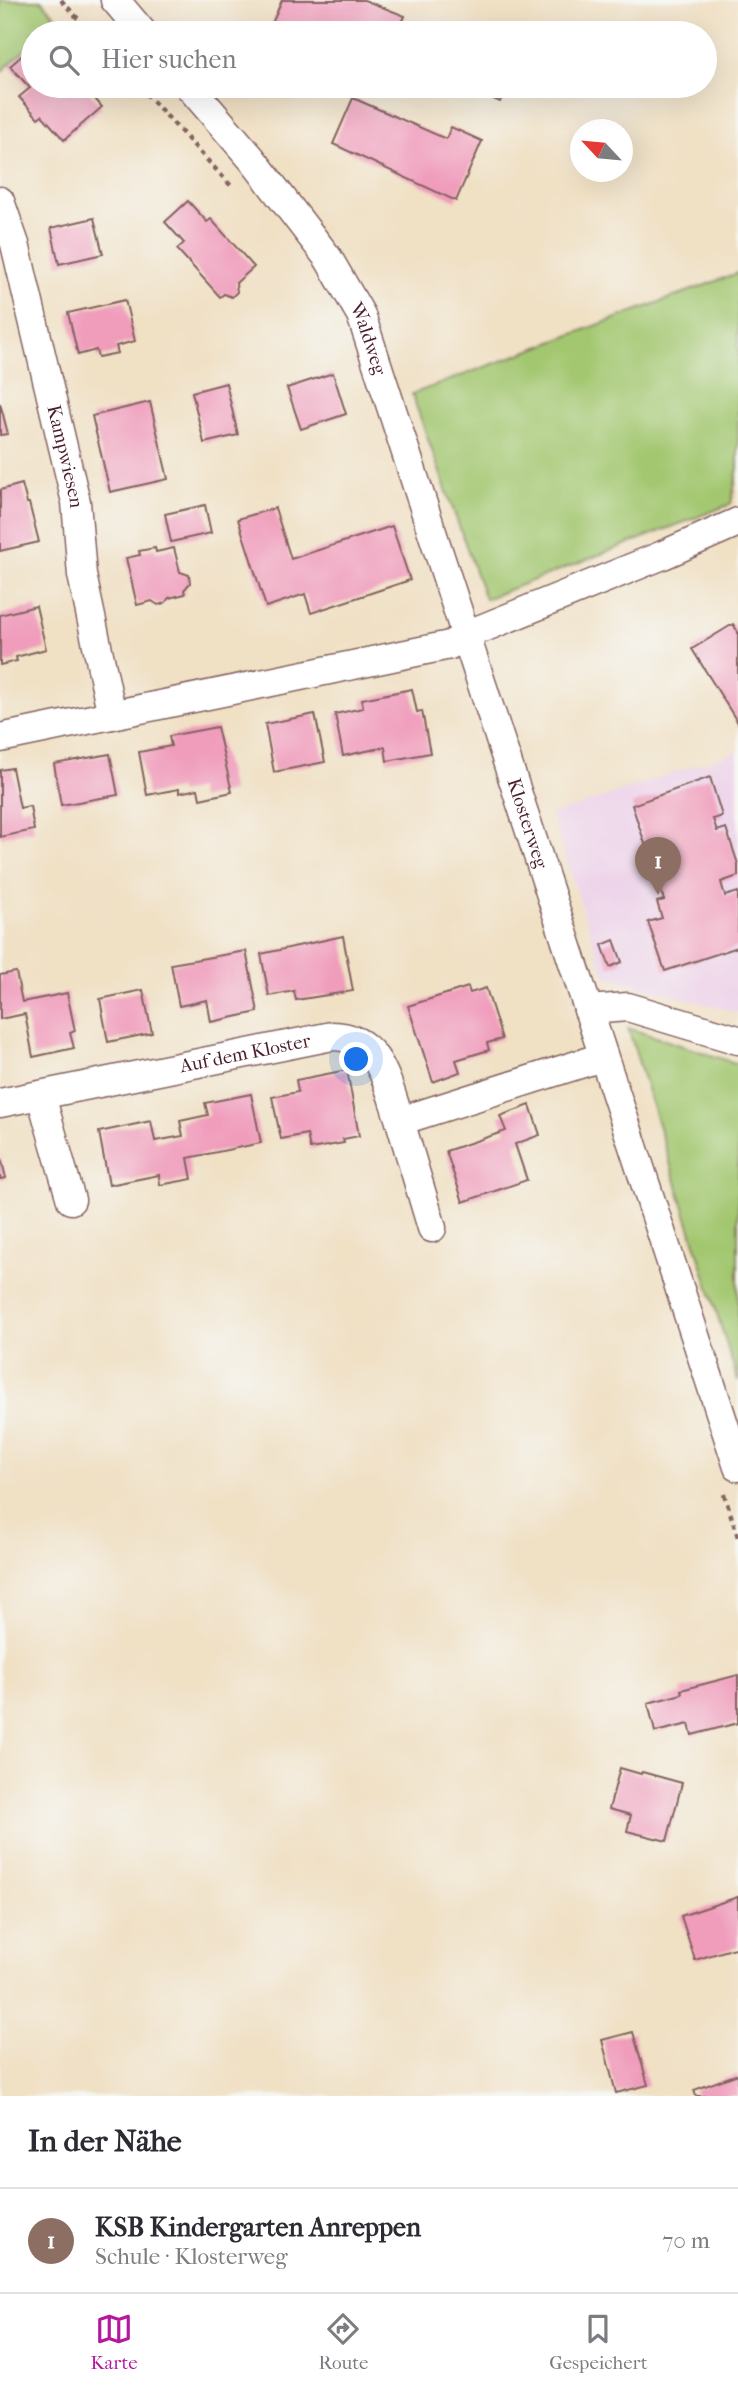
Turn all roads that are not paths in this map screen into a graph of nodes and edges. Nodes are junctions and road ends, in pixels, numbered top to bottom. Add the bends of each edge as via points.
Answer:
1 (115, 0) edge
2 (133, 21) edge
3 (199, 98) edge
4 (0, 201) edge
5 (738, 522) edge
6 (466, 635) junction
7 (112, 715) junction
8 (0, 738) edge
9 (587, 1010) junction
10 (738, 1040) edge
11 (602, 1057) junction
12 (41, 1096) junction
13 (0, 1103) edge
14 (400, 1121) junction
15 (71, 1200) dead end
16 (432, 1228) dead end
17 (738, 1466) edge

1 - 2 street
3 - 6 street, Waldweg via 328,258 361,315
4 - 7 street, Kampwiesen via 15,244 76,502 82,575
5 - 6 street
6 - 7 street via 450,645
6 - 9 street, Klosterweg
7 - 8 street
9 - 10 street via 628,1007
9 - 11 street, Klosterweg
11 - 14 street
11 - 17 street, Klosterweg
12 - 13 street, Auf dem Kloster
12 - 14 street, Auf dem Kloster via 343,1036 354,1039 379,1062
12 - 15 street
14 - 16 street, Auf dem Kloster

